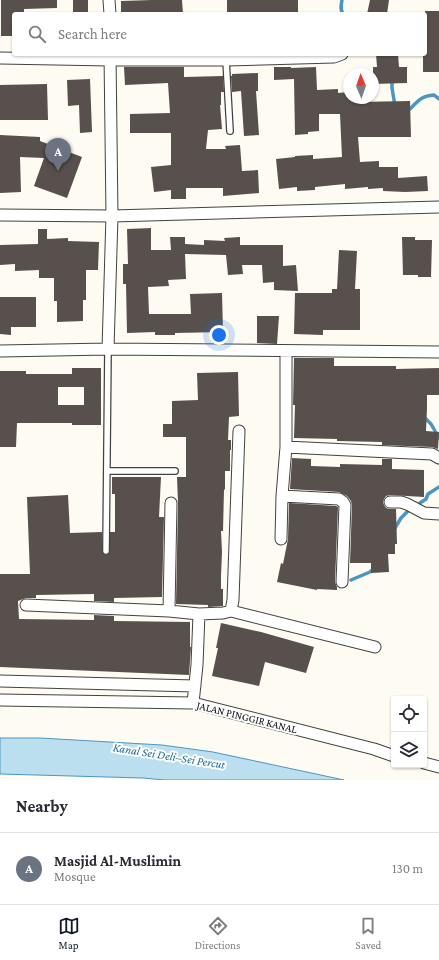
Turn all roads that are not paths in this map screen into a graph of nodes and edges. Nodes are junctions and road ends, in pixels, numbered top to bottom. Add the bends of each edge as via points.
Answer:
1 (109, 0) edge
2 (110, 12) edge
3 (337, 56) edge
4 (110, 57) edge
5 (0, 58) edge
6 (226, 60) junction
7 (230, 131) dead end
8 (439, 207) edge
9 (0, 215) edge
10 (112, 216) junction
11 (108, 350) junction
12 (0, 351) edge
13 (286, 351) junction
14 (439, 352) edge
15 (239, 431) dead end
16 (286, 447) junction
17 (435, 456) edge
18 (107, 471) junction
19 (175, 471) dead end
20 (282, 496) junction
21 (390, 502) dead end
22 (171, 503) dead end
23 (439, 514) edge
24 (281, 539) dead end
25 (106, 551) dead end
26 (342, 582) dead end
27 (26, 605) dead end
28 (169, 611) junction
29 (231, 611) junction
30 (199, 614) junction
31 (375, 647) dead end
32 (0, 681) edge
33 (195, 686) junction
34 (0, 700) edge
35 (193, 703) junction
36 (391, 755) edge
37 (427, 764) edge
38 (439, 767) edge

1 - 2 street
3 - 6 street
4 - 5 street
4 - 6 street
4 - 10 street
6 - 7 lane
8 - 10 street
9 - 10 street
10 - 11 street
11 - 12 street
11 - 13 street
11 - 18 lane
13 - 14 street
13 - 16 street
15 - 29 street
16 - 17 street
16 - 20 street
18 - 19 lane
18 - 25 lane
20 - 24 street
20 - 26 street via 339,499 343,502 345,505
21 - 23 street via 407,504 424,513
22 - 28 street
27 - 28 street
28 - 30 street
29 - 30 street
29 - 31 street
30 - 33 street
32 - 33 street
33 - 35 street
34 - 35 street, JALAN PINGGIR KANAL
35 - 36 street, JALAN PINGGIR KANAL
37 - 38 street

